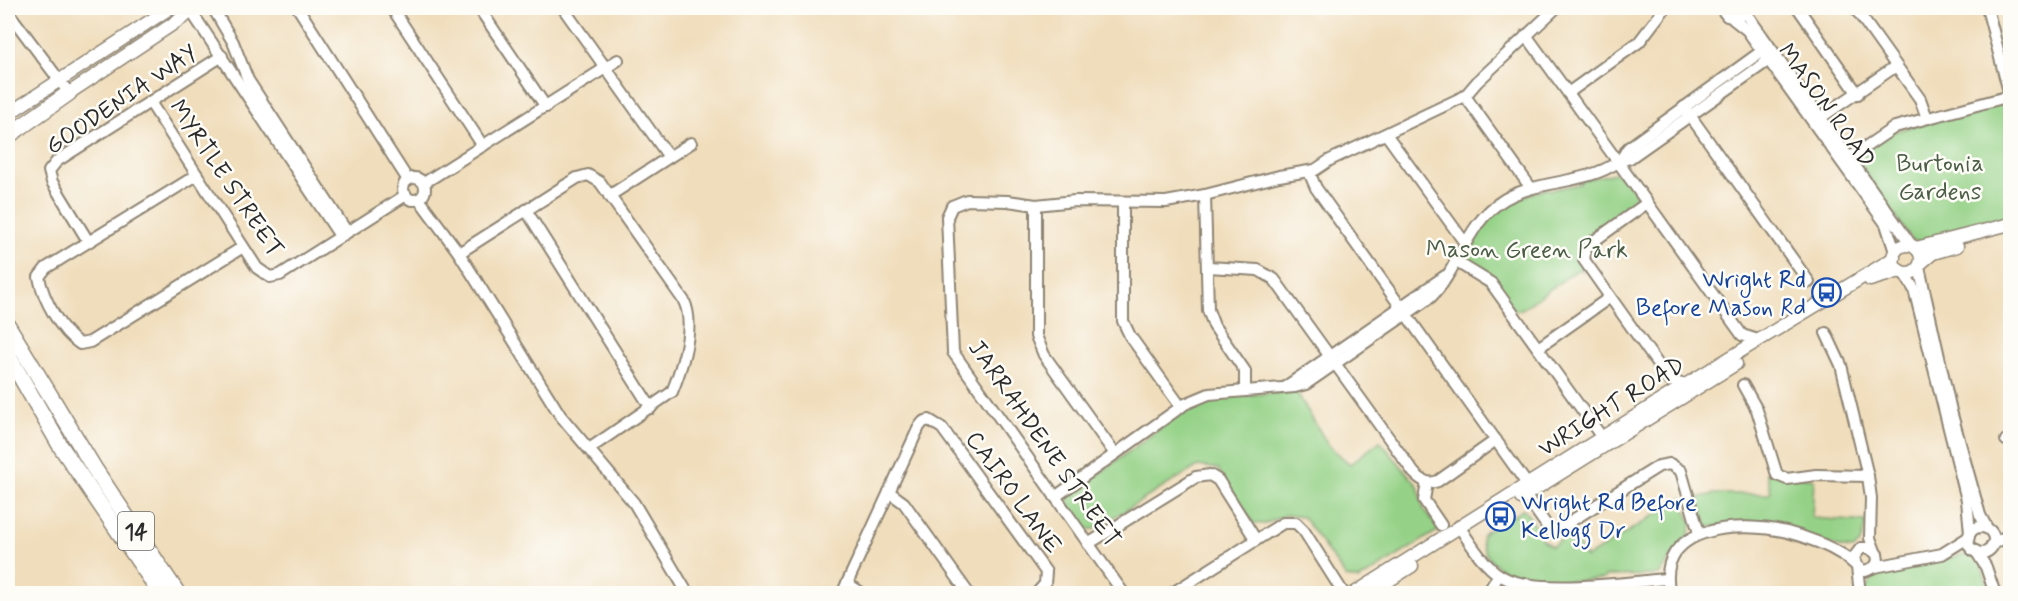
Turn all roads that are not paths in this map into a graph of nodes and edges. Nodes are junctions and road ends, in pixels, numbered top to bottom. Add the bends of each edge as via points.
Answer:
1 (170, 8) edge
2 (213, 8) edge
3 (298, 8) edge
4 (392, 8) edge
5 (479, 8) edge
6 (563, 8) edge
7 (1556, 8) edge
8 (1665, 8) edge
9 (1721, 8) edge
10 (1798, 8) edge
11 (1987, 8) edge
12 (192, 9) edge
13 (1859, 9) edge
14 (1746, 10) edge
15 (8, 12) edge
16 (1733, 19) junction
17 (1526, 36) junction
18 (2010, 48) edge
19 (1998, 51) junction
20 (222, 56) junction
21 (1765, 56) junction
22 (618, 60) dead end
23 (1896, 66) junction
24 (605, 68) junction
25 (64, 86) junction
26 (1568, 93) junction
27 (1858, 94) junction
28 (1465, 96) junction
29 (2010, 96) edge
30 (150, 102) junction
31 (546, 107) junction
32 (1687, 112) junction
33 (8, 114) edge
34 (1820, 118) junction
35 (1927, 118) junction
36 (8, 133) edge
37 (1386, 134) junction
38 (691, 143) dead end
39 (483, 147) junction
40 (669, 157) junction
41 (1849, 158) junction
42 (1619, 161) junction
43 (1309, 172) junction
44 (197, 175) junction
45 (408, 180) junction
46 (424, 183) junction
47 (1531, 188) junction
48 (406, 195) junction
49 (1205, 195) junction
50 (609, 196) junction
51 (419, 199) junction
52 (1123, 202) junction
53 (1647, 203) junction
54 (1036, 205) junction
55 (526, 210) junction
56 (2010, 224) edge
57 (2010, 231) edge
58 (344, 234) junction
59 (88, 241) junction
60 (1465, 243) junction
61 (243, 246) junction
62 (1914, 247) junction
63 (459, 253) junction
64 (1895, 255) junction
65 (1455, 261) junction
66 (1920, 265) junction
67 (1208, 267) junction
68 (1902, 272) junction
69 (1809, 282) dead end
70 (1609, 298) junction
71 (1403, 311) junction
72 (8, 326) edge
73 (1826, 333) dead end
74 (1742, 335) junction
75 (1758, 340) junction
76 (1538, 348) junction
77 (1742, 351) junction
78 (8, 356) edge
79 (1334, 360) junction
80 (1669, 380) junction
81 (1685, 385) junction
82 (1743, 385) dead end
83 (1245, 391) junction
84 (1667, 396) junction
85 (1181, 407) junction
86 (651, 408) junction
87 (1496, 440) junction
88 (1604, 441) junction
89 (589, 449) junction
90 (1115, 454) junction
91 (1868, 476) junction
92 (1427, 483) junction
93 (1526, 490) junction
94 (889, 492) junction
95 (1055, 497) junction
96 (1441, 525) dead end
97 (1870, 527) junction
98 (1988, 529) junction
99 (1461, 530) junction
100 (2010, 532) edge
101 (1699, 533) junction
102 (1969, 535) junction
103 (1256, 540) junction
104 (1088, 544) junction
105 (1992, 546) junction
106 (1832, 549) junction
107 (1859, 549) junction
108 (1975, 551) junction
109 (1876, 552) junction
110 (1947, 553) junction
111 (1903, 561) junction
112 (1856, 566) junction
113 (1874, 569) junction
114 (1499, 575) junction
115 (1667, 579) junction
116 (1991, 580) junction
117 (1384, 584) edge
118 (844, 588) edge
119 (1577, 589) edge
120 (160, 594) edge
121 (178, 594) edge
122 (688, 594) edge
123 (863, 594) edge
124 (969, 594) edge
125 (1036, 594) edge
126 (1124, 594) edge
127 (1171, 594) edge
128 (1344, 594) edge
129 (1353, 594) edge
130 (1368, 594) edge
131 (1487, 594) edge
132 (1670, 594) edge
133 (1860, 594) edge
134 (1995, 594) edge

1 - 25 main road
2 - 58 street via 233,42 248,80
3 - 45 street
4 - 39 street
5 - 31 street
6 - 24 street
7 - 17 street
8 - 26 street via 1639,42
9 - 16 street, MASON ROAD
10 - 27 street
11 - 19 street
12 - 20 street
12 - 25 main road
13 - 23 street
14 - 16 street
14 - 34 street, MASON ROAD
15 - 25 street
16 - 21 street, MASON ROAD via 1747,30
17 - 26 street
17 - 28 street
18 - 19 street
19 - 29 street
20 - 30 street, GOODENIA WAY
20 - 58 street
21 - 32 street
21 - 64 street, MASON ROAD via 1887,226
22 - 24 street
23 - 27 street
23 - 35 street via 1920,99
24 - 31 street
24 - 40 street
25 - 33 main road
25 - 36 highway
26 - 42 street
27 - 34 street
28 - 37 street
28 - 47 street
29 - 35 street
30 - 44 street, MYRTLE STREET
30 - 59 street, GOODENIA WAY via 57,161 49,171
31 - 39 street
32 - 42 street via 1628,148
32 - 69 street
34 - 41 street, MASON ROAD
35 - 41 street via 1887,130
37 - 43 street
37 - 60 street
38 - 40 street
39 - 46 street
40 - 50 street
41 - 62 street, MASON ROAD
42 - 47 street via 1593,175
42 - 53 street
43 - 49 street
43 - 71 street via 1316,188
44 - 59 street
44 - 61 street, MYRTLE STREET
45 - 46 street via 415,178
45 - 48 street via 404,185
46 - 51 street via 424,194
47 - 60 street via 1490,211
48 - 51 street via 412,200
48 - 58 street
49 - 52 street via 1166,202
49 - 67 street
50 - 55 street via 595,177 583,175
50 - 86 street via 690,312 672,392
51 - 63 street
52 - 54 street
52 - 85 street via 1123,321
53 - 70 street via 1585,251 1586,265
53 - 74 street
54 - 90 street via 1036,336 1044,355
54 - 95 street, JARRAHDENE STREET via 967,200 954,204 947,217 953,352
55 - 63 street
55 - 86 street
56 - 62 main road
57 - 66 main road via 1937,252
58 - 61 street, MYRTLE STREET via 270,278 257,268
59 - 61 street via 46,268 39,278 41,289 70,338 80,344 90,342
60 - 65 street
62 - 64 main road via 1903,246
62 - 66 main road via 1921,255
63 - 89 street via 556,409
64 - 68 main road via 1895,265
64 - 75 main road, WRIGHT ROAD
65 - 71 street via 1431,297
65 - 76 street via 1491,283
66 - 68 main road via 1912,272
66 - 98 street via 1951,411 1980,515
67 - 79 street via 1269,274
67 - 83 street via 1208,310 1214,326 1245,371
68 - 88 main road, WRIGHT ROAD via 1882,274
68 - 102 street via 1914,289 1967,500
70 - 76 street
70 - 80 street
71 - 79 street
71 - 87 street
72 - 121 highway, 14 via 94,468
73 - 91 street via 1841,365
74 - 75 street
74 - 77 street
75 - 77 main road, WRIGHT ROAD
76 - 88 street
77 - 81 main road, WRIGHT ROAD
78 - 120 highway, 14 via 61,447
79 - 83 street via 1306,384
79 - 92 street via 1414,472
80 - 81 street
80 - 84 street
81 - 84 main road, WRIGHT ROAD
82 - 91 street via 1780,477
83 - 85 street via 1209,394
84 - 88 main road, WRIGHT ROAD
85 - 90 street
86 - 89 street
87 - 92 street via 1438,481
87 - 93 street
88 - 93 main road, WRIGHT ROAD
89 - 122 street via 634,503
90 - 95 street
91 - 97 street
92 - 96 street via 1424,500
93 - 99 main road, WRIGHT ROAD
93 - 101 street via 1552,533 1659,466 1670,464 1681,471
94 - 118 street
94 - 124 street via 904,503
94 - 125 street, CAIRO LANE via 922,422 929,420 942,428 1046,572 1046,582
95 - 104 street, JARRAHDENE STREET
97 - 107 street
97 - 109 street
98 - 100 street
98 - 102 street via 1977,528
98 - 105 street via 1994,538
99 - 114 street
99 - 117 main road, WRIGHT ROAD
100 - 105 street
101 - 106 street via 1743,528 1786,532
101 - 115 street via 1678,549
102 - 108 street
102 - 110 street
103 - 104 street via 1218,480 1205,474
103 - 127 street
103 - 128 street via 1283,523 1296,523
104 - 126 street, JARRAHDENE STREET
105 - 108 street via 1984,552
105 - 116 street
106 - 107 street
106 - 112 street
107 - 109 street
107 - 112 street via 1854,557
108 - 110 street
108 - 116 street
109 - 111 street
109 - 113 street
110 - 111 street
111 - 113 street
112 - 113 street via 1865,571
112 - 133 street
113 - 133 street
114 - 119 street via 1530,586
114 - 131 street
115 - 119 street
115 - 132 street
116 - 134 street
117 - 129 main road, WRIGHT ROAD
117 - 130 main road, WRIGHT ROAD
118 - 123 street

